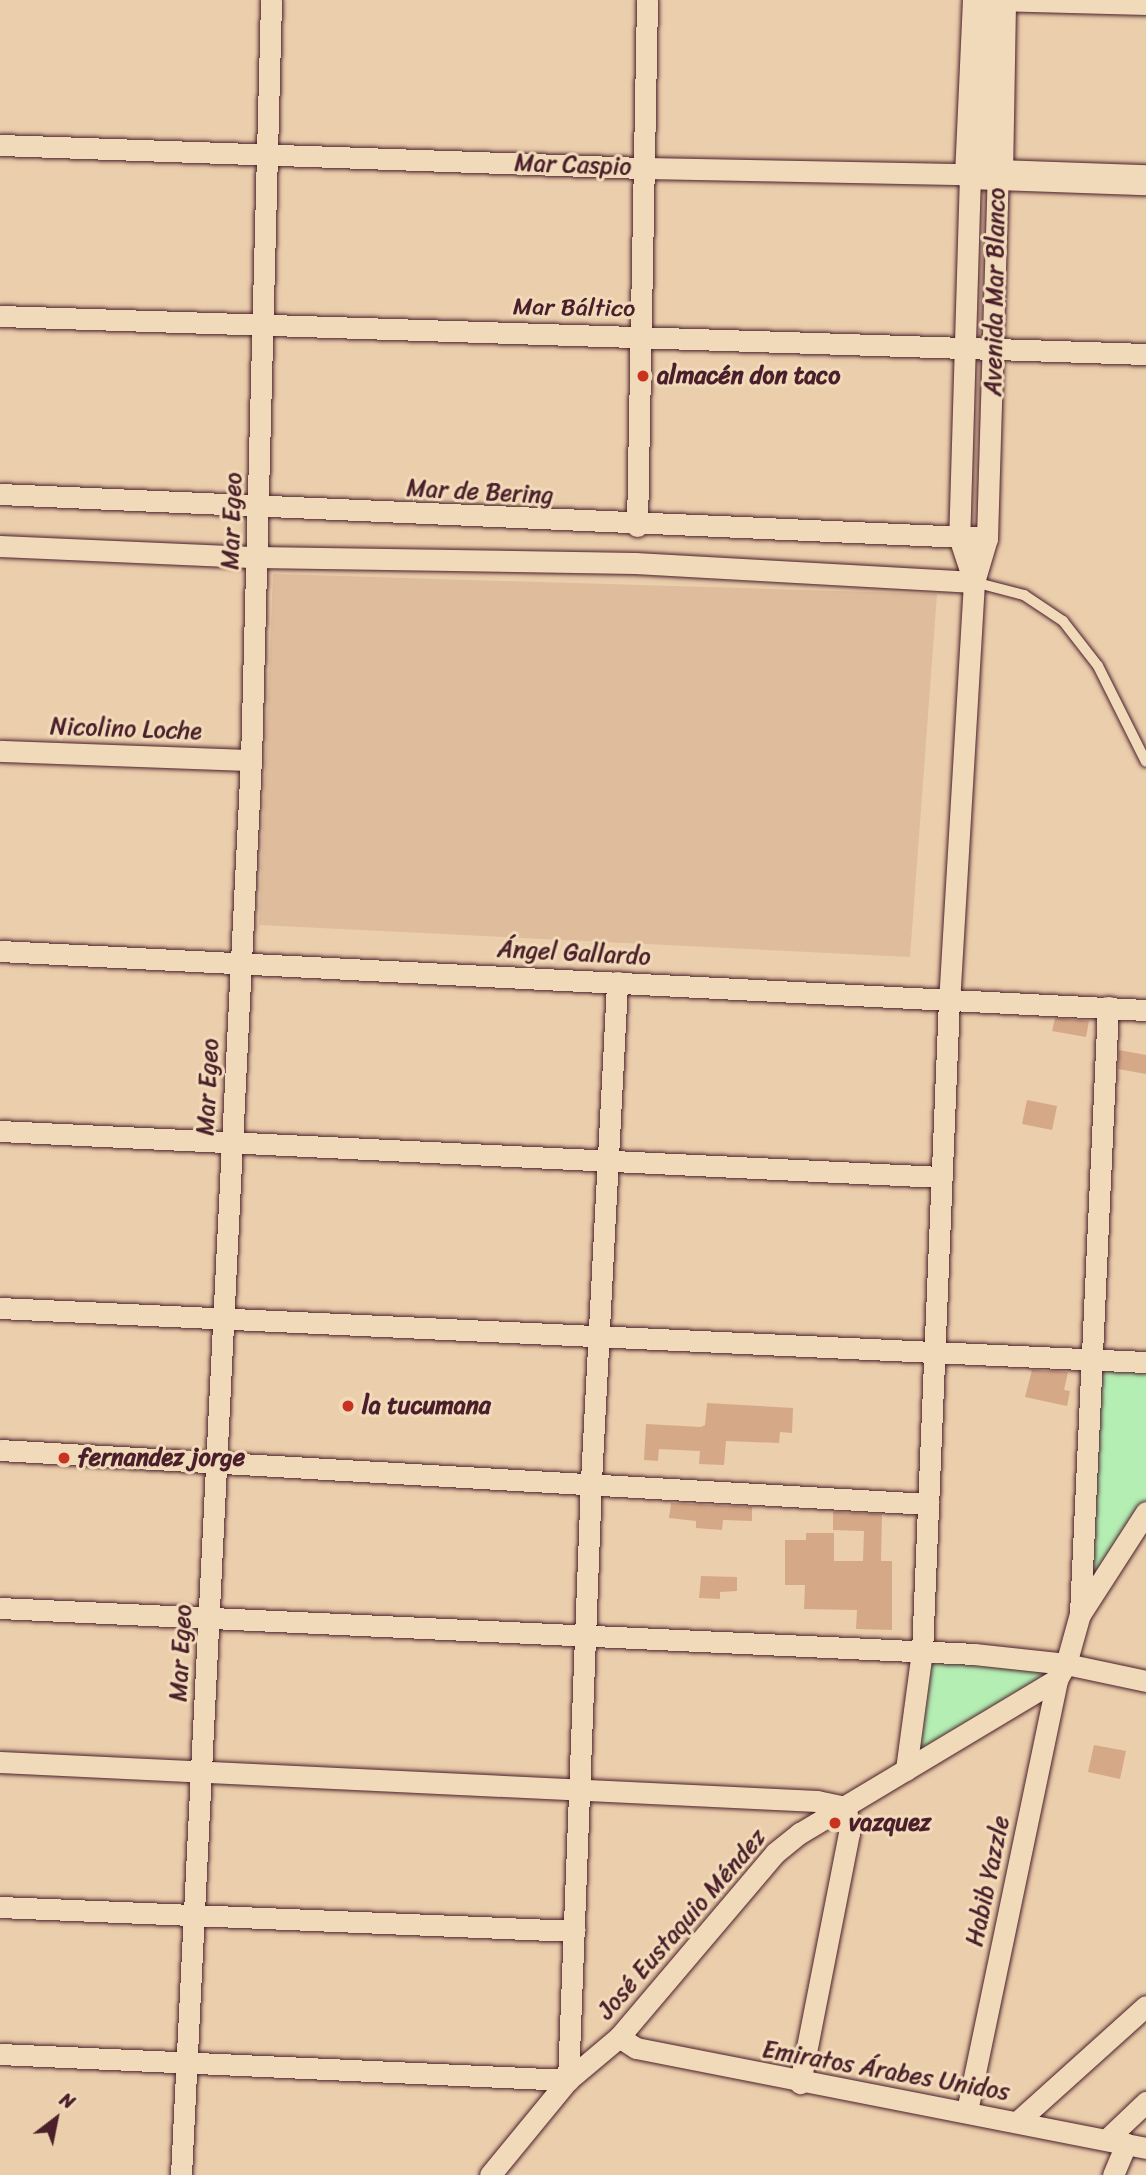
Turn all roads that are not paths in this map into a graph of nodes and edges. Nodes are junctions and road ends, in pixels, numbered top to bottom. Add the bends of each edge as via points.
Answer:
1 (271, 0) edge
2 (647, 0) edge
3 (978, 0) edge
4 (995, 0) edge
5 (1001, 0) edge
6 (1146, 4) edge
7 (0, 145) edge
8 (269, 152) junction
9 (643, 168) junction
10 (984, 174) junction
11 (1146, 180) edge
12 (0, 316) edge
13 (263, 327) junction
14 (640, 336) junction
15 (967, 349) junction
16 (994, 350) junction
17 (1146, 354) edge
18 (0, 494) edge
19 (259, 508) junction
20 (637, 526) junction
21 (959, 537) junction
22 (988, 538) junction
23 (0, 546) edge
24 (257, 557) junction
25 (974, 582) junction
26 (0, 751) edge
27 (251, 760) junction
28 (1146, 762) edge
29 (0, 951) edge
30 (241, 962) junction
31 (617, 982) junction
32 (949, 1000) junction
33 (1108, 1007) junction
34 (1146, 1010) edge
35 (0, 1132) edge
36 (232, 1141) junction
37 (609, 1161) junction
38 (941, 1177) junction
39 (0, 1308) edge
40 (224, 1318) junction
41 (600, 1334) junction
42 (937, 1353) junction
43 (1089, 1361) junction
44 (1146, 1362) edge
45 (0, 1450) edge
46 (217, 1460) junction
47 (591, 1480) junction
48 (928, 1504) junction
49 (1146, 1512) edge
50 (0, 1608) edge
51 (1080, 1614) junction
52 (209, 1618) junction
53 (586, 1636) junction
54 (922, 1651) junction
55 (1062, 1672) junction
56 (1146, 1681) edge
57 (0, 1762) edge
58 (906, 1770) junction
59 (201, 1771) junction
60 (580, 1791) junction
61 (846, 1807) junction
62 (0, 1907) edge
63 (195, 1915) junction
64 (574, 1931) junction
65 (1146, 2006) edge
66 (619, 2037) junction
67 (0, 2054) edge
68 (185, 2063) junction
69 (569, 2080) junction
70 (800, 2083) junction
71 (1146, 2102) edge
72 (967, 2111) junction
73 (1017, 2122) junction
74 (1126, 2144) edge
75 (181, 2175) edge
76 (490, 2175) edge
77 (1113, 2175) edge

1 - 8 street, Mar Egeo
2 - 9 street
3 - 10 street, Avenida Mar Blanco
4 - 5 street
5 - 6 street
5 - 10 street, Avenida Mar Blanco
7 - 8 street, Mar Caspio
8 - 9 street, Mar Caspio
8 - 13 street, Mar Egeo
9 - 10 street, Mar Caspio
9 - 14 street
10 - 11 street, Mar Caspio
10 - 15 street, Avenida Mar Blanco
10 - 16 street, Avenida Mar Blanco
12 - 13 street, Mar Báltico
13 - 14 street, Mar Báltico
13 - 19 street, Mar Egeo
14 - 15 street, Mar Báltico
14 - 20 street
15 - 16 street, Mar Báltico
15 - 21 street, Avenida Mar Blanco
16 - 17 street, Mar Báltico
16 - 22 street, Avenida Mar Blanco
18 - 19 street, Mar de Bering
19 - 20 street, Mar de Bering
19 - 24 street, Mar Egeo
20 - 21 street, Mar de Bering
21 - 22 street, Mar de Bering
21 - 25 street
22 - 25 street, Avenida Mar Blanco
23 - 24 street
24 - 25 street via 635,563
24 - 27 street, Mar Egeo
25 - 28 lane via 1024,595 1063,621 1098,666
25 - 32 street
26 - 27 street, Nicolino Loche
27 - 30 street, Mar Egeo
29 - 30 street, Ángel Gallardo
30 - 31 street, Ángel Gallardo
30 - 36 street, Mar Egeo
31 - 32 street, Ángel Gallardo
31 - 37 street
32 - 33 street, Ángel Gallardo
32 - 38 street
33 - 34 street, Ángel Gallardo
33 - 43 street
35 - 36 street
36 - 37 street
36 - 40 street, Mar Egeo
37 - 38 street
37 - 41 street
38 - 42 street
39 - 40 street
40 - 41 street
40 - 46 street, Mar Egeo
41 - 42 street
41 - 47 street
42 - 43 street
42 - 48 street
43 - 44 street
43 - 51 street
45 - 46 street
46 - 47 street
46 - 52 street, Mar Egeo
47 - 48 street
47 - 53 street
48 - 54 street
49 - 51 street
50 - 52 street
51 - 55 street, Habib Yazzle
52 - 53 street
52 - 59 street, Mar Egeo
53 - 54 street
53 - 60 street
54 - 55 street
54 - 58 street
55 - 56 street
55 - 58 street, José Eustaquio Méndez
55 - 72 street, Habib Yazzle
57 - 59 street
58 - 61 street, José Eustaquio Méndez
59 - 60 street
59 - 63 street, Mar Egeo
60 - 61 street via 817,1801
60 - 64 street
61 - 66 street, José Eustaquio Méndez via 775,1853
61 - 70 street via 849,1833
62 - 63 street
63 - 64 street
63 - 68 street, Mar Egeo
64 - 69 street
65 - 73 street
66 - 69 street, José Eustaquio Méndez
66 - 70 street, Emiratos Árabes Unidos via 636,2048
67 - 68 street
68 - 69 street
68 - 75 street, Mar Egeo
69 - 76 street, José Eustaquio Méndez
70 - 72 street, Emiratos Árabes Unidos
71 - 74 street
72 - 73 street, Emiratos Árabes Unidos
73 - 74 street, Emiratos Árabes Unidos
74 - 77 street

